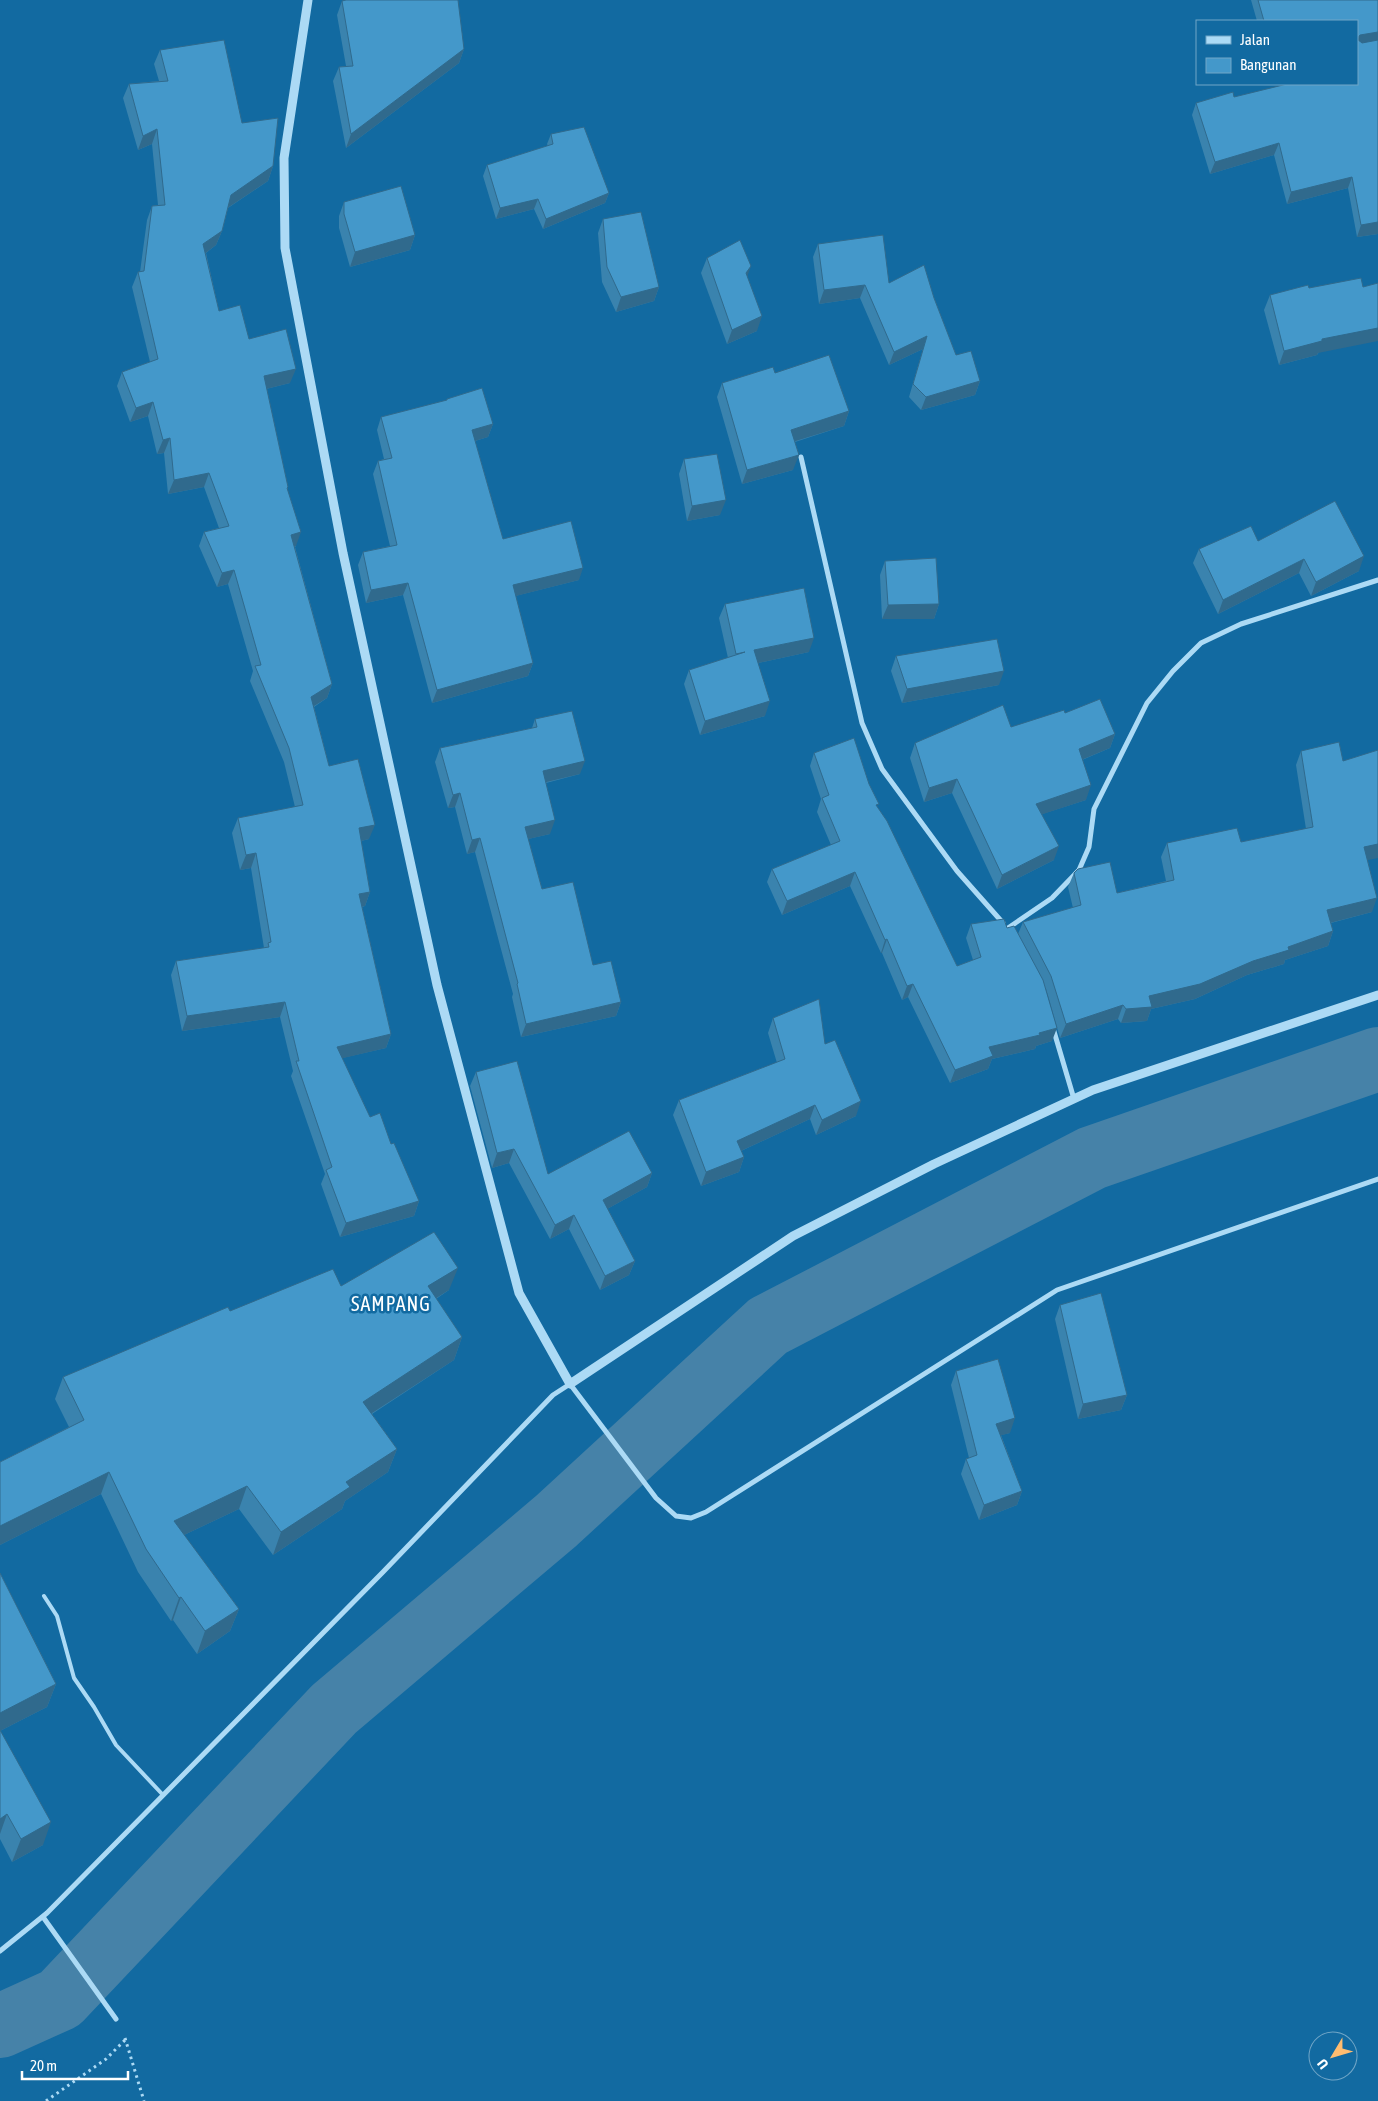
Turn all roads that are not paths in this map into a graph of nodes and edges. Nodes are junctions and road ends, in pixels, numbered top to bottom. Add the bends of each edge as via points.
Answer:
1 (308, 0) edge
2 (801, 457) dead end
3 (1378, 580) edge
4 (1008, 928) junction
5 (1012, 936) edge
6 (1378, 995) edge
7 (1050, 1019) edge
8 (1074, 1099) junction
9 (1378, 1179) edge
10 (570, 1384) junction
11 (44, 1596) dead end
12 (163, 1795) junction
13 (42, 1916) junction
14 (0, 1951) edge
15 (116, 2019) road end

1 - 10 street via 284,158 285,248 343,553 437,985 519,1293
2 - 4 street via 862,723 882,769 957,871
3 - 4 street via 1241,624 1201,644 1147,703 1094,809 1089,847 1079,870 1052,898
4 - 5 street
6 - 8 street
7 - 8 street
8 - 10 street via 934,1164 794,1236
9 - 10 street via 1057,1290 706,1512 690,1518 676,1516 656,1498
10 - 12 street via 554,1395
11 - 12 lane via 57,1616 74,1678 116,1745
12 - 13 street
13 - 14 street
13 - 15 street

